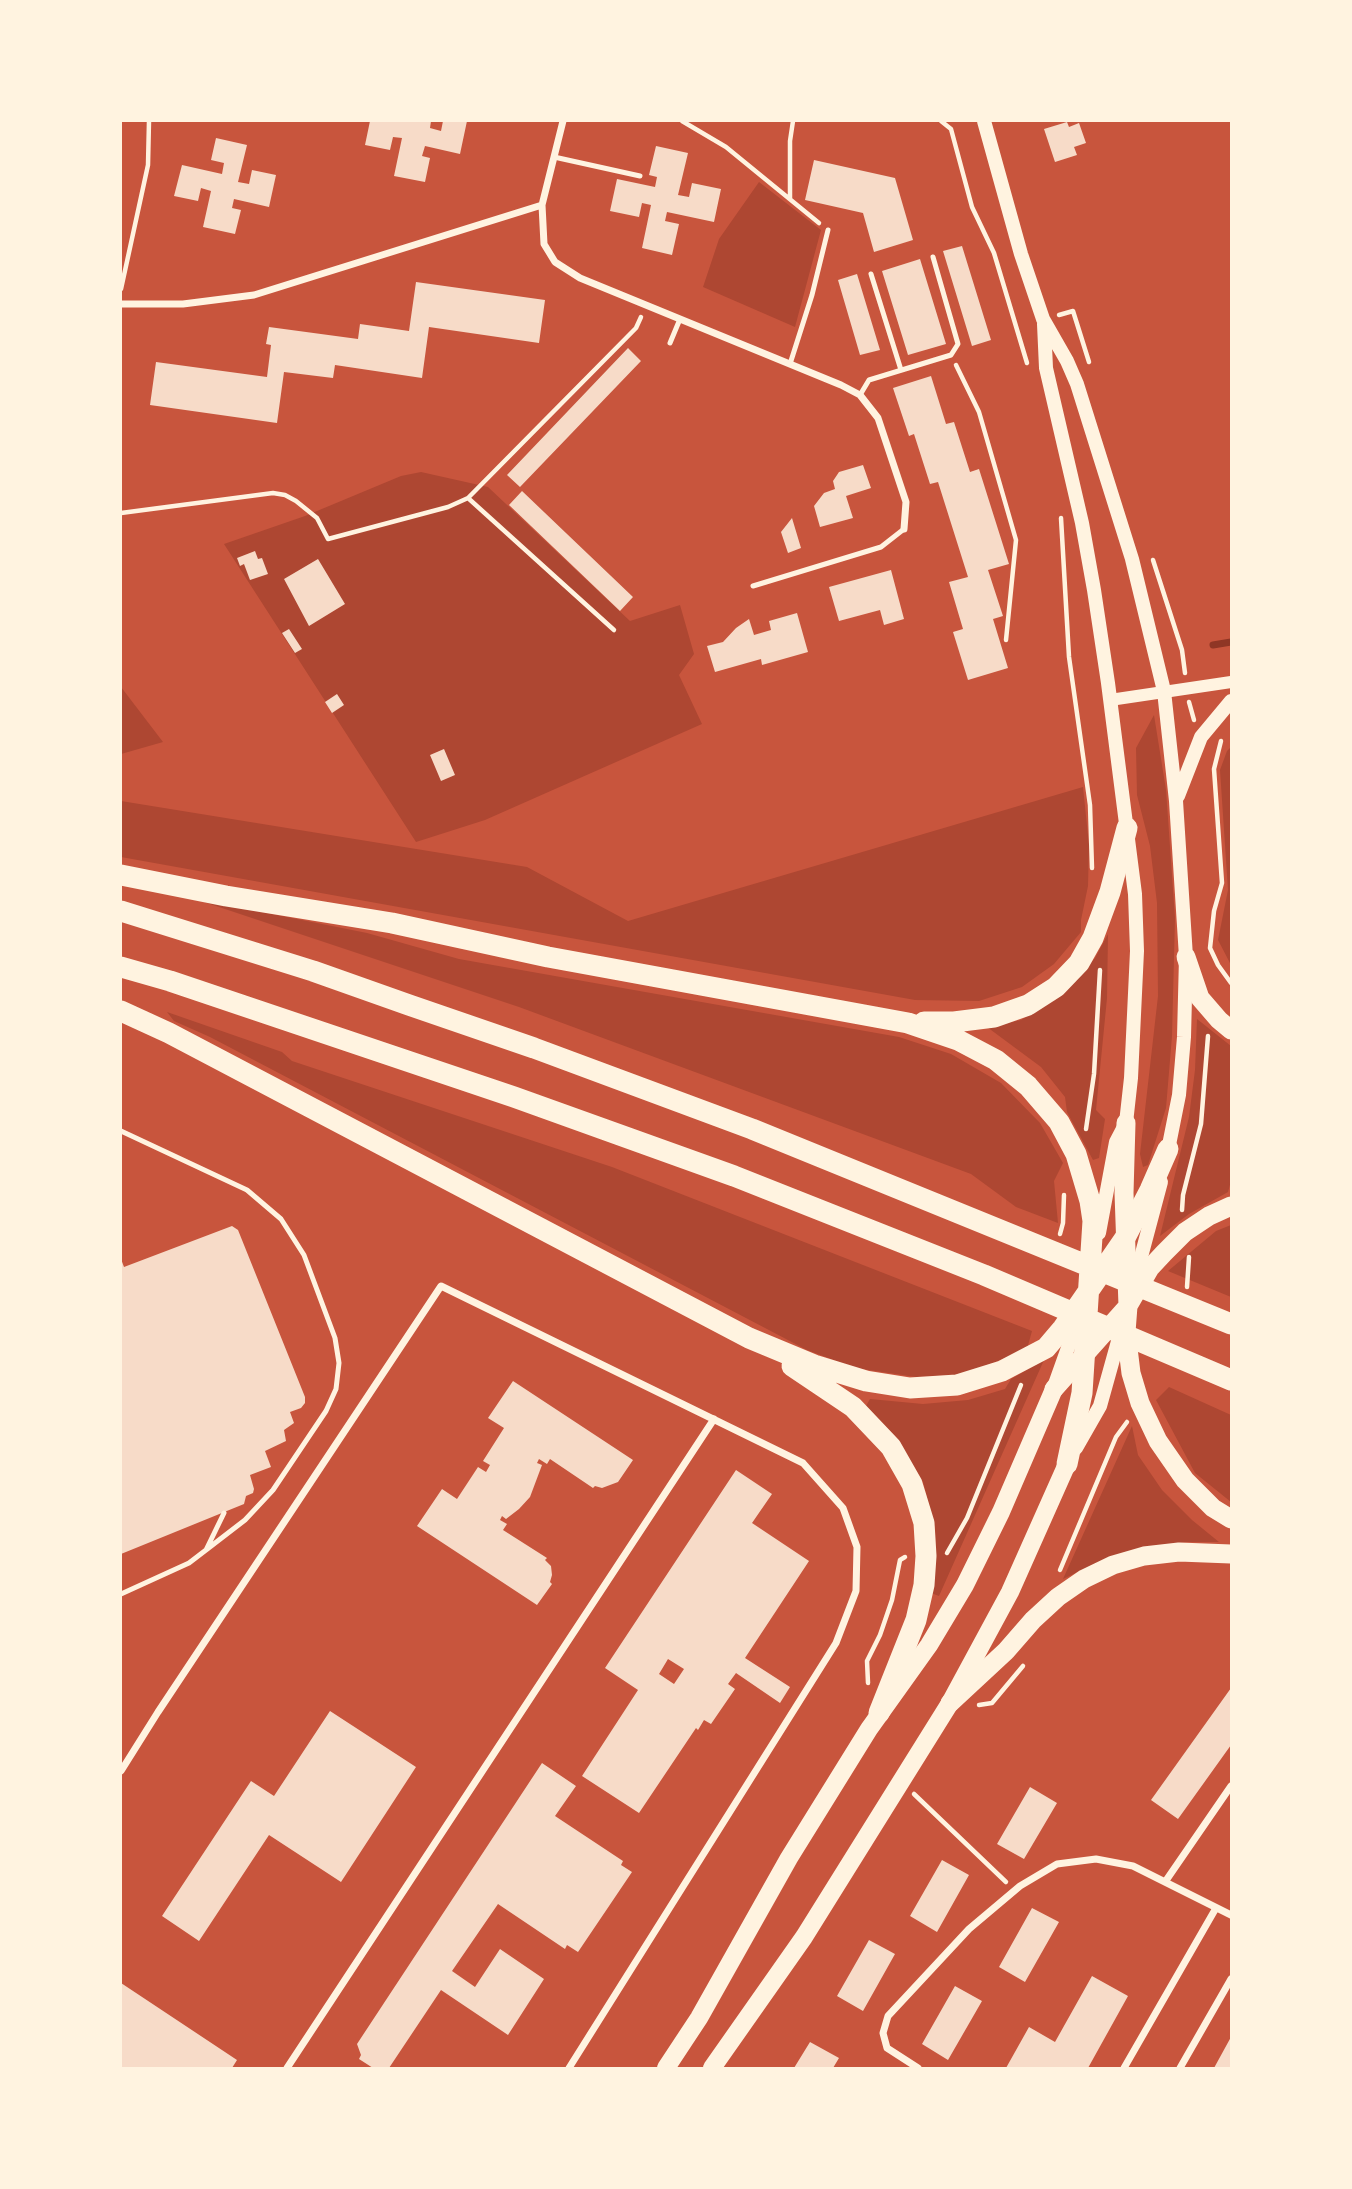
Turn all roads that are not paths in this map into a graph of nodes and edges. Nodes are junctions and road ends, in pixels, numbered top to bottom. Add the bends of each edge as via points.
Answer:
1 (563, 121) edge
2 (984, 121) edge
3 (554, 157) junction
4 (640, 176) dead end
5 (542, 205) junction
6 (828, 230) road end
7 (933, 257) dead end
8 (871, 274) dead end
9 (121, 304) edge
10 (680, 319) junction
11 (1043, 319) junction
12 (670, 343) dead end
13 (790, 364) junction
14 (901, 370) junction
15 (860, 395) junction
16 (904, 529) joint
17 (753, 586) dead end
18 (1231, 682) edge
19 (1164, 691) junction
20 (1110, 700) junction
21 (1231, 701) edge
22 (1177, 801) junction
23 (1127, 828) junction
24 (121, 875) edge
25 (121, 911) edge
26 (1186, 957) junction
27 (121, 967) edge
28 (121, 1011) edge
29 (908, 1023) junction
30 (1231, 1030) edge
31 (1126, 1123) junction
32 (121, 1132) edge
33 (1168, 1149) junction
34 (1231, 1206) edge
35 (1125, 1238) junction
36 (1088, 1290) junction
37 (1128, 1306) junction
38 (1231, 1324) edge
39 (749, 1338) junction
40 (1083, 1357) junction
41 (1223, 1376) edge
42 (1054, 1389) junction
43 (714, 1419) junction
44 (1067, 1464) junction
45 (224, 1513) dead end
46 (1231, 1519) edge
47 (206, 1550) junction
48 (1231, 1554) edge
49 (121, 1594) edge
50 (950, 1703) junction
51 (879, 1713) junction
52 (121, 1771) edge
53 (1231, 1786) edge
54 (1165, 1882) junction
55 (1216, 1908) junction
56 (1231, 1915) edge
57 (1231, 1979) edge
58 (292, 2067) edge
59 (569, 2068) edge
60 (666, 2068) edge
61 (712, 2068) edge
62 (918, 2068) edge
63 (1124, 2068) edge
64 (1180, 2068) edge

1 - 3 street
2 - 11 main road
3 - 4 lane
3 - 5 street
5 - 9 street via 254,295 183,304
5 - 10 street via 544,244 555,262 580,278
6 - 13 lane
7 - 14 lane via 958,344 951,355
8 - 14 lane
10 - 12 lane
10 - 13 street
11 - 19 main road via 1077,384 1132,559
11 - 20 main road via 1046,368 1082,523
13 - 15 street
14 - 15 lane via 869,380
15 - 16 street via 878,418 906,502
16 - 17 lane via 881,547
18 - 19 street
19 - 20 street
19 - 22 main road
20 - 23 main road
21 - 22 main road via 1201,737
22 - 26 main road
23 - 29 highway via 1093,938 1079,963 1056,988 1028,1005 994,1017
23 - 31 main road via 1137,951
24 - 29 highway
25 - 38 highway via 313,971 534,1048 765,1134
26 - 30 highway via 1200,998
26 - 33 main road via 1180,1095
27 - 41 highway via 514,1097 734,1176
28 - 39 highway
29 - 36 highway via 958,1040 996,1060 1028,1086 1059,1122 1076,1154 1090,1201
31 - 35 highway
31 - 36 main road via 1116,1143
32 - 47 lane via 247,1189 281,1219 304,1255 335,1338 339,1363 336,1389 326,1411 273,1490 245,1520
33 - 35 highway
33 - 37 main road
34 - 37 highway via 1185,1232 1150,1268
35 - 36 highway
35 - 37 highway
36 - 39 highway via 1046,1348 1002,1371 957,1385 910,1388 853,1377
36 - 40 highway
36 - 42 main road
37 - 40 highway
37 - 44 main road via 1100,1406
37 - 46 highway via 1131,1373 1158,1441 1185,1480
39 - 51 highway via 853,1407 891,1447 912,1484 924,1522 924,1585 916,1620
40 - 42 highway
40 - 44 highway via 1082,1393
42 - 51 main road via 965,1585 929,1645
43 - 52 street via 442,1286
43 - 58 street
43 - 59 street via 803,1463 843,1508 857,1547 856,1591 836,1643
44 - 50 main road via 1010,1592
45 - 47 lane
47 - 49 lane via 189,1563
48 - 50 highway via 1144,1556 1084,1579 1033,1620
50 - 61 main road via 804,1937
51 - 60 main road
53 - 54 street
54 - 55 street
54 - 62 street via 1133,1866 1096,1859 1057,1864 1014,1890 969,1929 888,2016 883,2033 887,2048
55 - 56 street
55 - 63 street
57 - 64 street

